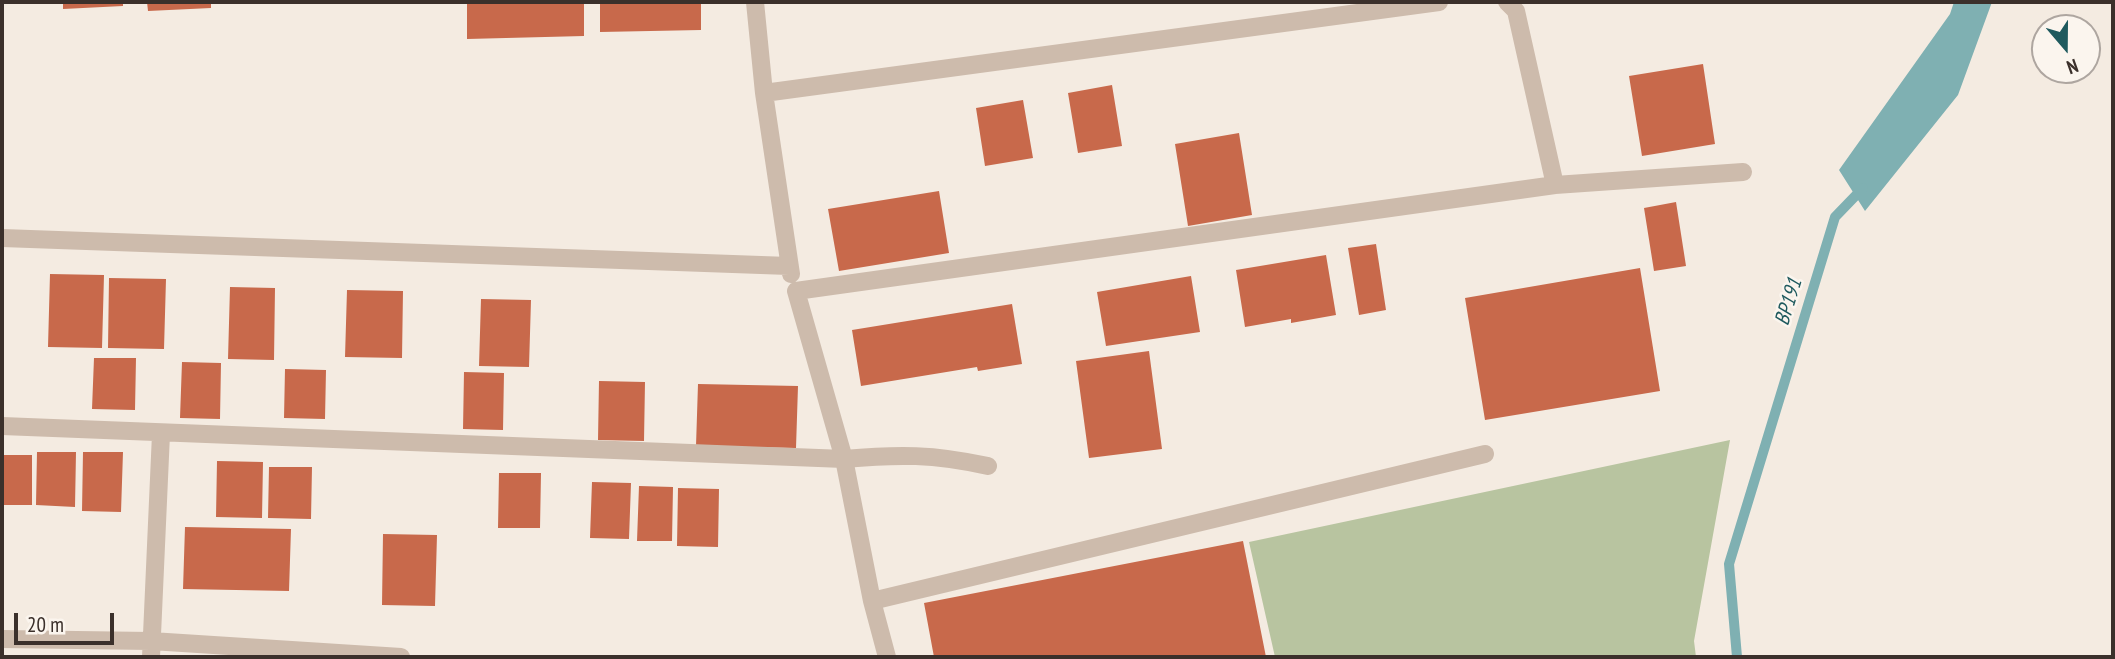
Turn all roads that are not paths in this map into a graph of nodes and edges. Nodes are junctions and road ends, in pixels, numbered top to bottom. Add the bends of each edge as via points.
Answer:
1 (755, 2) edge
2 (1439, 2) edge
3 (1507, 2) edge
4 (764, 93) junction
5 (1743, 172) dead end
6 (1555, 185) junction
7 (2, 238) edge
8 (789, 266) junction
9 (796, 291) junction
10 (2, 426) edge
11 (161, 434) junction
12 (1485, 454) dead end
13 (844, 459) junction
14 (988, 466) dead end
15 (872, 601) junction
16 (2, 639) edge
17 (151, 649) edge
18 (401, 657) edge
19 (887, 657) edge

1 - 4 street
2 - 4 street
3 - 6 street via 1516,10
4 - 8 street
5 - 6 street
6 - 9 street
7 - 8 street
8 - 9 street
9 - 13 street
10 - 11 street
11 - 13 street
11 - 17 street
12 - 15 street
13 - 14 street via 902,454
13 - 15 street
15 - 19 street
16 - 17 street
17 - 18 street

